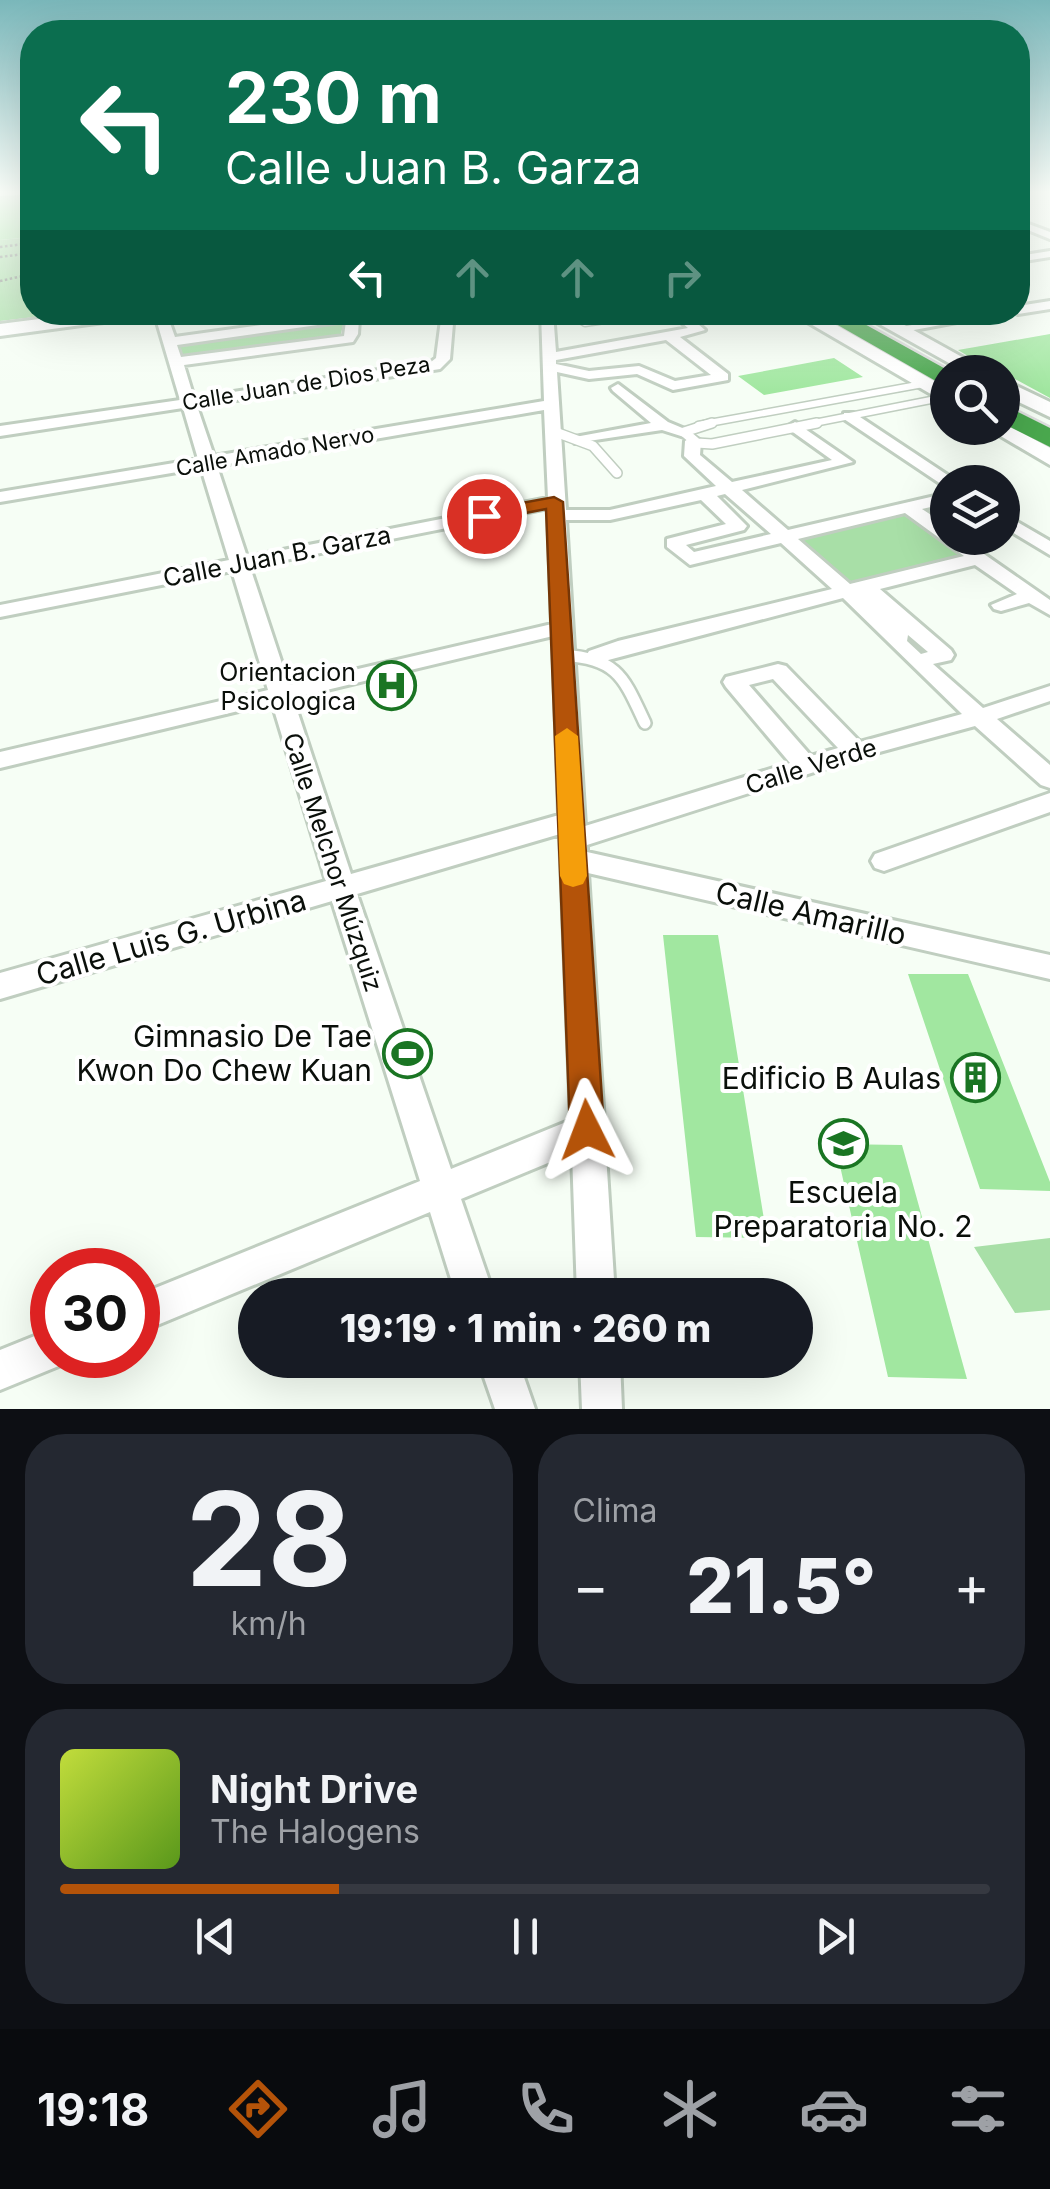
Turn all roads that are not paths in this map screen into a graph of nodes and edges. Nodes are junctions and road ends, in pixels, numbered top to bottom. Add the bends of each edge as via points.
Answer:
1 (39, 325) edge
2 (164, 325) edge
3 (312, 325) edge
4 (353, 325) edge
5 (447, 325) edge
6 (554, 325) edge
7 (692, 325) edge
8 (825, 325) edge
9 (846, 325) edge
10 (874, 325) edge
11 (891, 325) edge
12 (923, 325) edge
13 (898, 329) junction
14 (0, 330) edge
15 (671, 336) junction
16 (173, 352) junction
17 (947, 355) edge
18 (930, 356) edge
19 (548, 361) junction
20 (930, 380) edge
21 (930, 380) edge
22 (930, 384) edge
23 (618, 388) dead end
24 (1020, 394) edge
25 (930, 401) edge
26 (188, 402) junction
27 (1020, 406) edge
28 (1050, 410) edge
29 (122, 412) junction
30 (850, 416) junction
31 (0, 417) edge
32 (550, 417) junction
33 (1020, 422) edge
34 (1050, 422) edge
35 (663, 425) junction
36 (795, 426) junction
37 (0, 431) edge
38 (688, 437) junction
39 (1050, 439) edge
40 (581, 440) junction
41 (1020, 441) edge
42 (1050, 458) edge
43 (207, 462) junction
44 (930, 469) edge
45 (617, 474) dead end
46 (729, 488) junction
47 (706, 495) junction
48 (0, 497) edge
49 (930, 502) edge
50 (554, 508) junction
51 (908, 508) junction
52 (930, 523) edge
53 (1020, 530) edge
54 (786, 537) junction
55 (1050, 549) edge
56 (974, 555) edge
57 (978, 558) junction
58 (239, 564) junction
59 (855, 588) junction
60 (1032, 596) junction
61 (1001, 604) dead end
62 (1050, 609) edge
63 (0, 611) edge
64 (560, 628) junction
65 (562, 655) junction
66 (598, 656) junction
67 (1050, 692) edge
68 (280, 694) junction
69 (980, 718) junction
70 (645, 723) dead end
71 (855, 751) junction
72 (0, 760) edge
73 (807, 767) junction
74 (1050, 779) edge
75 (1050, 802) edge
76 (572, 840) junction
77 (884, 862) dead end
78 (342, 888) junction
79 (1050, 967) edge
80 (0, 986) edge
81 (587, 1130) junction
82 (438, 1190) junction
83 (469, 1278) edge
84 (595, 1278) edge
85 (160, 1305) edge
86 (30, 1358) edge
87 (0, 1370) edge
88 (504, 1378) edge
89 (601, 1378) edge
90 (515, 1409) edge
91 (602, 1409) edge

1 - 14 main road
2 - 16 street, Calle Melchor Múzquiz
3 - 16 street
4 - 16 street via 348,339
5 - 26 street, Calle Juan de Dios Peza via 443,358 435,366
6 - 19 street
7 - 15 street via 699,330
8 - 20 main road
9 - 21 highway
10 - 18 highway
11 - 13 main road
12 - 13 street
13 - 17 main road
15 - 19 street
15 - 19 street via 722,374 673,386 639,370 589,375
16 - 26 street, Calle Melchor Múzquiz
19 - 32 street
22 - 38 lane via 690,428
23 - 35 street
24 - 28 main road
25 - 30 lane
26 - 29 street, Calle Juan de Dios Peza
26 - 43 street, Calle Melchor Múzquiz
27 - 34 highway
29 - 31 street, Calle Juan de Dios Peza via 112,401
29 - 37 street, Calle Juan de Dios Peza
30 - 36 lane
30 - 44 street
32 - 40 lane
32 - 43 street, Calle Amado Nervo
32 - 50 street
33 - 39 highway
35 - 38 street
35 - 40 street
36 - 38 lane via 712,444
36 - 46 street, Calle Juan B. Garza via 845,462
38 - 46 street via 692,456
40 - 45 lane
41 - 42 main road
43 - 48 street, Calle Amado Nervo
43 - 58 street, Calle Melchor Múzquiz
46 - 47 street, Calle Juan B. Garza
46 - 54 street
47 - 50 street, Calle Juan B. Garza via 610,515
47 - 54 street via 738,526 673,543 690,559
49 - 51 street
50 - 58 street, Calle Juan B. Garza
50 - 64 street
51 - 52 street
51 - 54 street
53 - 55 street
54 - 59 street
56 - 57 street
57 - 59 street
57 - 60 street
58 - 63 street, Calle Juan B. Garza
58 - 68 street, Calle Melchor Múzquiz
59 - 66 street
59 - 69 street via 943,654 917,662
60 - 61 street
60 - 62 street
64 - 65 street
64 - 68 street
65 - 66 lane
65 - 76 street
66 - 70 lane via 620,672
67 - 69 street, Calle Verde
68 - 72 street
68 - 78 street, Calle Melchor Múzquiz
69 - 71 street, Calle Verde
69 - 74 street
71 - 73 street, Calle Verde
71 - 73 street via 778,671 734,682
73 - 76 street, Calle Verde
75 - 77 street
76 - 78 street, Calle Luis G. Urbina
76 - 79 street, Calle Amarillo
76 - 81 street
78 - 80 street, Calle Luis G. Urbina
78 - 82 street, Calle Melchor Múzquiz
81 - 82 street
81 - 84 street
82 - 83 street, Calle Melchor Múzquiz
82 - 85 street
86 - 87 street
88 - 90 street
89 - 91 street

